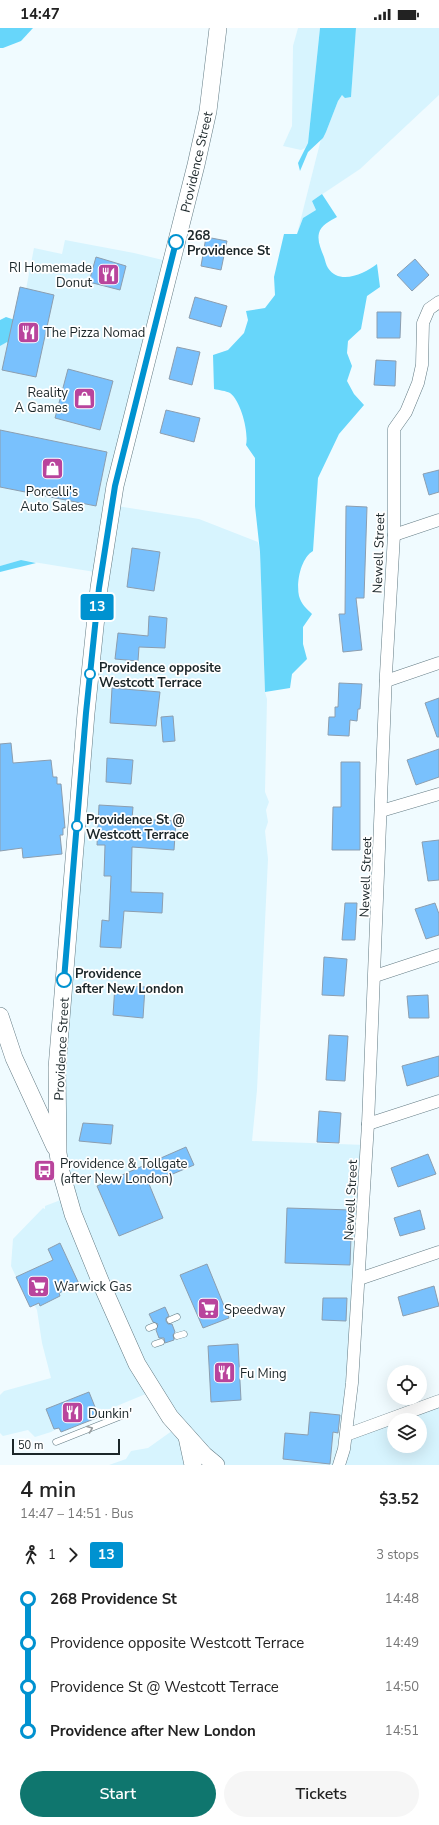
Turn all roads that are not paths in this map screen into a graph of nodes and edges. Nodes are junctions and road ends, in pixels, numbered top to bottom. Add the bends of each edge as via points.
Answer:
1 (218, 28) edge
2 (439, 302) edge
3 (439, 520) edge
4 (394, 535) junction
5 (439, 663) edge
6 (386, 681) junction
7 (439, 794) edge
8 (381, 811) junction
9 (439, 955) edge
10 (375, 976) junction
11 (0, 1016) edge
12 (439, 1101) edge
13 (368, 1124) junction
14 (58, 1153) junction
15 (439, 1252) edge
16 (359, 1279) junction
17 (177, 1317) dead end
18 (170, 1320) dead end
19 (184, 1334) dead end
20 (177, 1336) dead end
21 (439, 1401) edge
22 (124, 1415) dead end
23 (346, 1435) junction
24 (187, 1437) junction
25 (56, 1442) dead end
26 (192, 1465) edge
27 (216, 1465) edge
28 (339, 1465) edge

1 - 14 main road, Providence Street via 208,111 115,486 99,588 86,713 57,1068
2 - 4 street, Newell Street via 429,309 423,323 422,365 418,383 406,412 394,429
3 - 4 street
4 - 6 street, Newell Street
5 - 6 street
6 - 8 street, Newell Street
7 - 8 street
8 - 10 street, Newell Street
9 - 10 street
10 - 13 street, Newell Street
11 - 14 main road via 14,1058
12 - 13 street
13 - 16 street, Newell Street
14 - 24 main road, Providence Street via 73,1214 137,1364 170,1417
15 - 16 street
16 - 23 street, Newell Street
17 - 18 lane
19 - 20 lane
21 - 23 street
25 -> 22 lane
23 - 28 street, Newell Street
24 - 26 main road
24 - 27 main road, Providence Street

